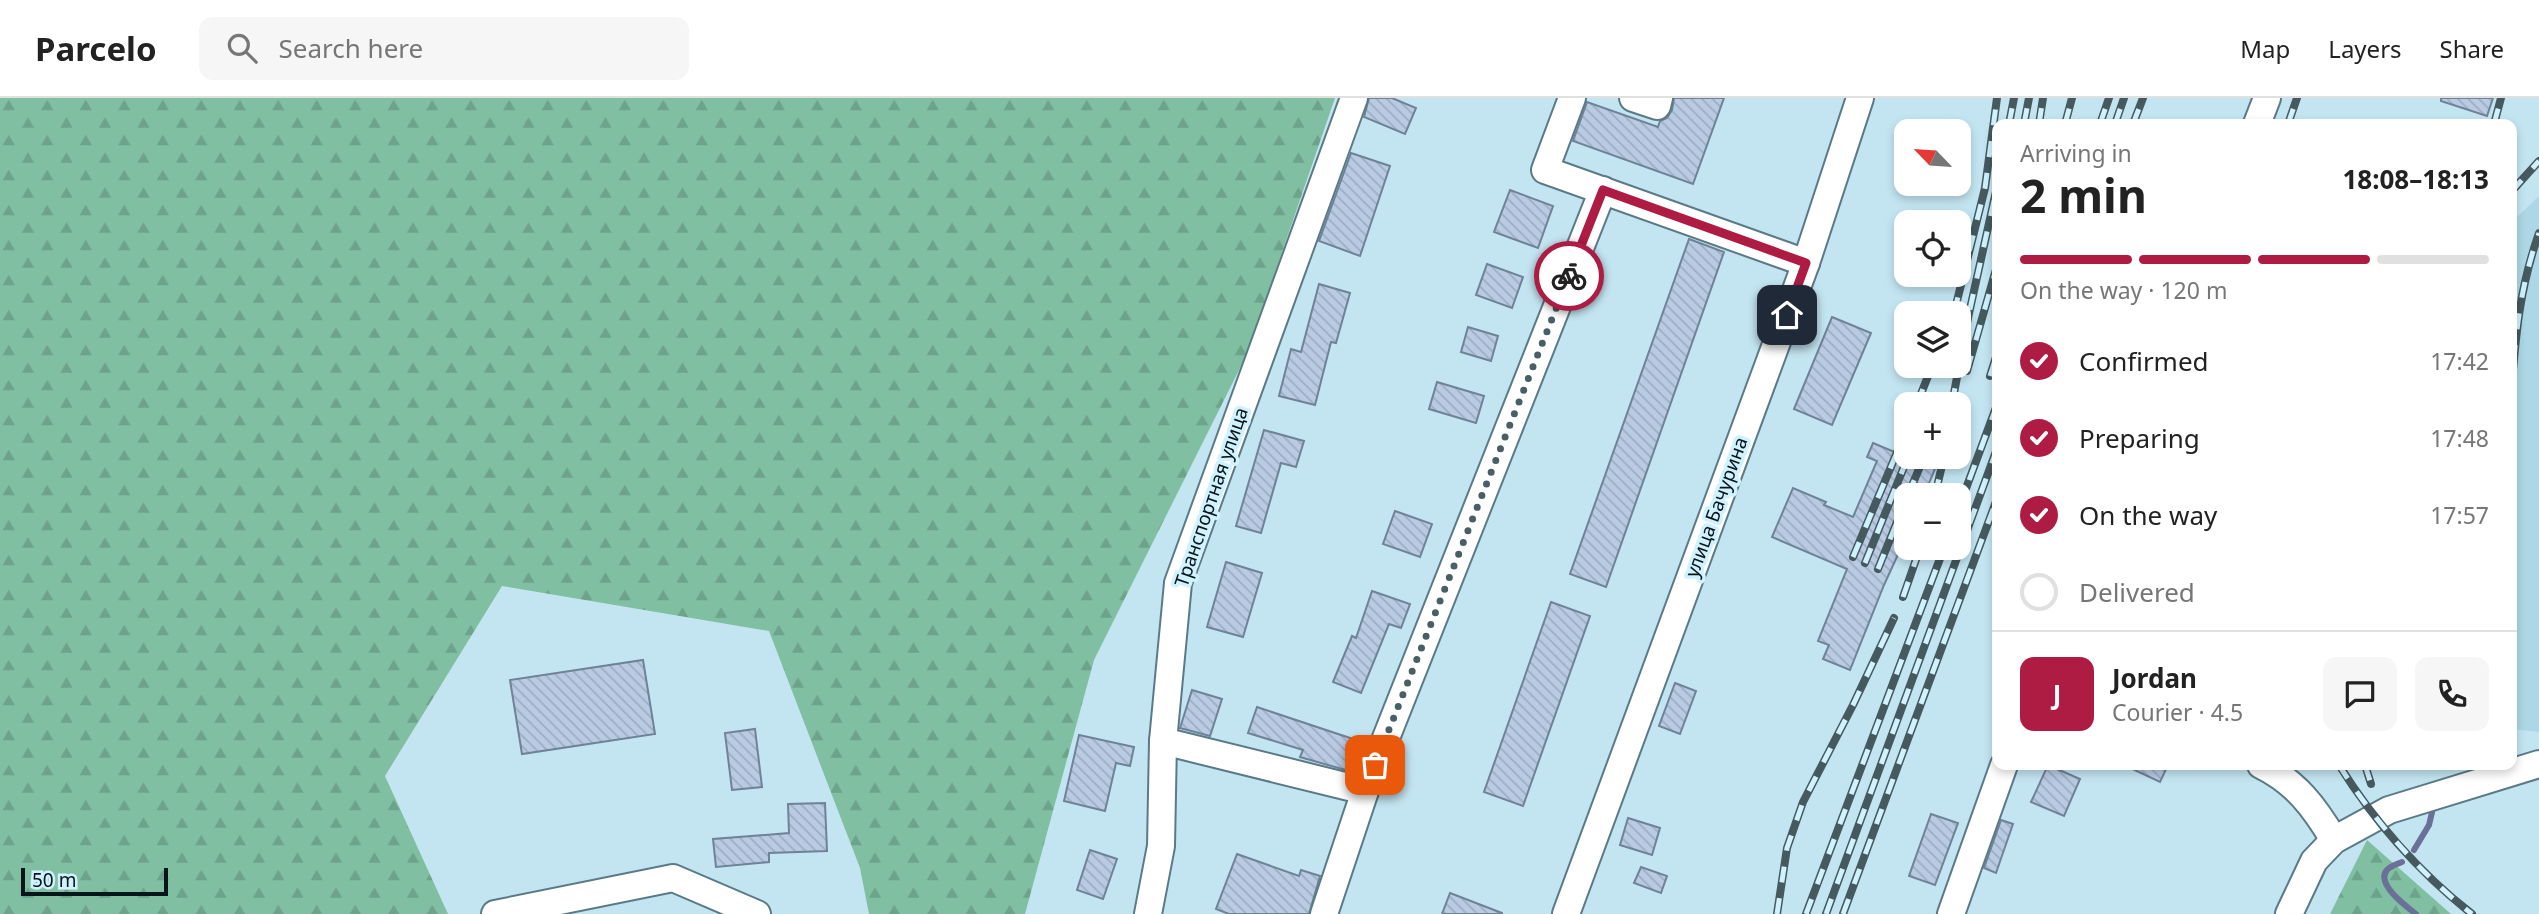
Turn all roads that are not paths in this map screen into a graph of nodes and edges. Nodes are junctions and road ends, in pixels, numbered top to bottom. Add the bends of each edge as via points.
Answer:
1 (1354, 98) edge
2 (1572, 98) edge
3 (1633, 98) edge
4 (1659, 98) edge
5 (1860, 98) edge
6 (2267, 98) edge
7 (2259, 119) edge
8 (1603, 190) junction
9 (1806, 263) junction
10 (1163, 741) junction
11 (2539, 764) edge
12 (2002, 770) edge
13 (2269, 770) edge
14 (1365, 791) junction
15 (2334, 840) junction
16 (495, 914) edge
17 (757, 914) edge
18 (1148, 914) edge
19 (1324, 914) edge
20 (1566, 914) edge
21 (1951, 914) edge
22 (2289, 914) edge

1 - 10 street, Транспортная улица via 1178,583
2 - 8 street via 1545,170
3 - 4 street via 1657,106
5 - 9 street, улица Бачурина
6 - 7 street
8 - 9 street
8 - 14 street
9 - 20 street, улица Бачурина
10 - 14 street
10 - 18 street, Транспортная улица via 1161,846
11 - 15 street via 2389,810
12 - 21 street
13 - 15 street via 2304,795
14 - 19 street
15 - 22 street via 2314,861
16 - 17 street via 673,878

